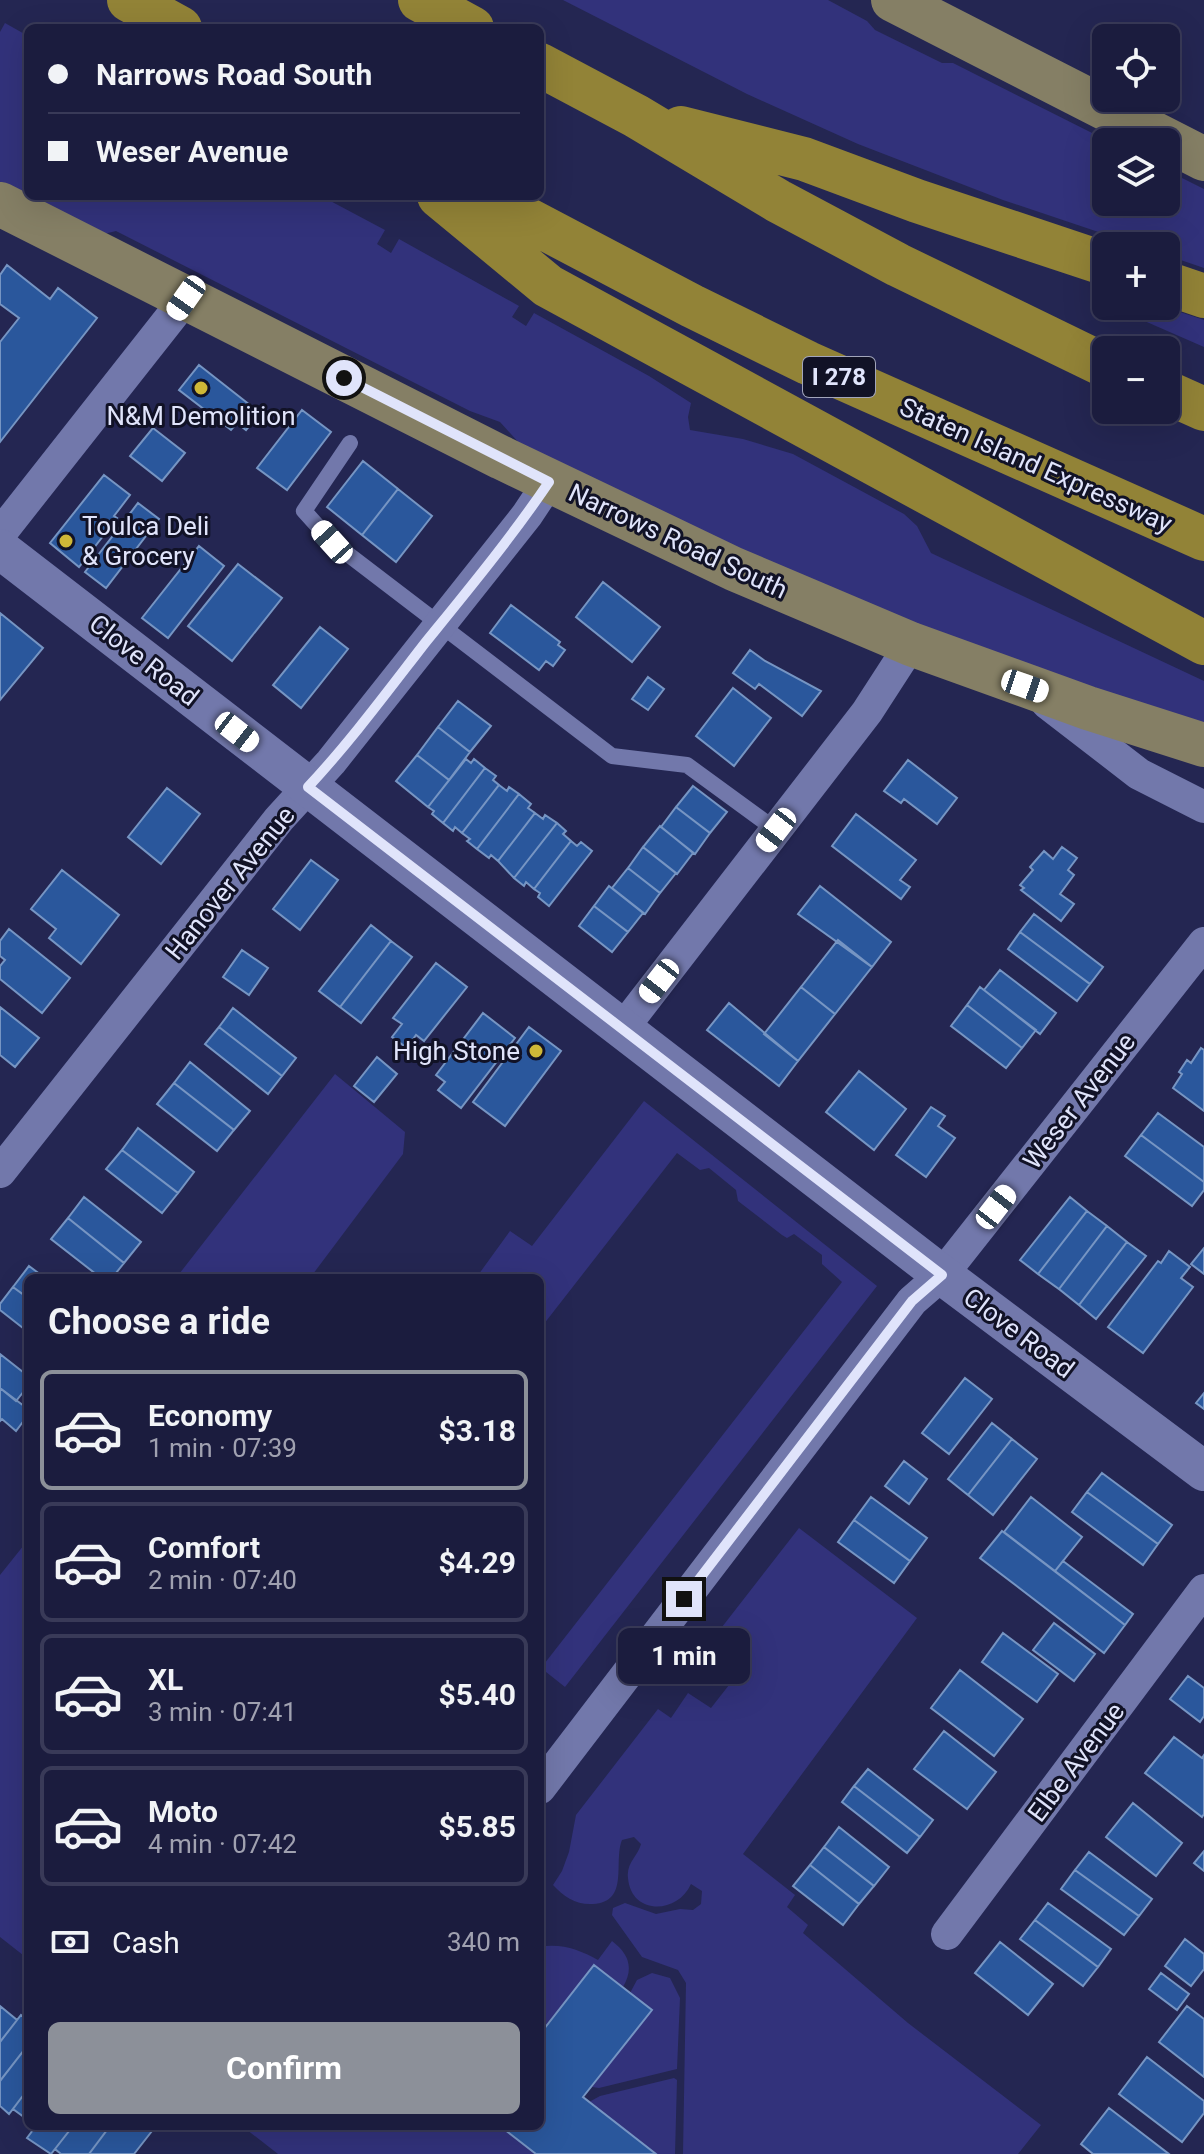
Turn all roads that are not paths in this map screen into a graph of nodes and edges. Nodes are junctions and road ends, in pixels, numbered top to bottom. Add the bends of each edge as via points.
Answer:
1 (129, 0) edge
2 (420, 0) edge
3 (910, 4) edge
4 (173, 24) edge
5 (465, 24) edge
6 (544, 67) edge
7 (636, 116) junction
8 (1204, 159) edge
9 (444, 200) edge
10 (491, 200) edge
11 (0, 204) edge
12 (1092, 259) edge
13 (1180, 288) edge
14 (1204, 296) edge
15 (186, 298) junction
16 (1092, 359) edge
17 (1180, 398) edge
18 (1204, 409) edge
19 (350, 443) dead end
20 (549, 482) junction
21 (0, 534) edge
22 (1204, 539) edge
23 (0, 549) edge
24 (440, 625) junction
25 (1204, 643) edge
26 (911, 644) junction
27 (1025, 686) junction
28 (1204, 745) edge
29 (308, 787) junction
30 (1204, 807) edge
31 (776, 830) junction
32 (1204, 943) edge
33 (623, 1028) junction
34 (0, 1172) edge
35 (942, 1275) junction
36 (1204, 1471) edge
37 (1204, 1590) edge
38 (544, 1783) edge
39 (947, 1934) dead end

1 - 4 highway
2 - 5 highway
3 - 8 main road
6 - 7 highway
7 - 12 highway via 804,159
7 - 16 highway via 871,251
9 - 25 highway via 548,286
10 - 22 highway, Staten Island Expressway / I 278 via 808,363
11 - 15 main road, Narrows Road South
13 - 14 highway
15 - 20 main road, Narrows Road South
15 - 21 street
17 - 18 highway
19 - 24 lane via 304,511 332,542
20 - 24 street, Hanover Avenue
20 - 26 main road, Narrows Road South
23 - 29 street, Clove Road
24 - 29 street, Hanover Avenue
24 - 31 lane via 612,756 687,765
26 - 27 main road, Narrows Road South
26 - 31 street via 882,692
27 - 28 main road, Narrows Road South
27 - 30 street via 1139,774
29 - 33 street, Clove Road
29 - 34 street, Hanover Avenue
31 - 33 street
32 - 35 street, Weser Avenue
33 - 35 street, Clove Road
35 - 36 street, Clove Road
35 - 38 street, Weser Avenue via 912,1301
37 - 39 street, Elbe Avenue

